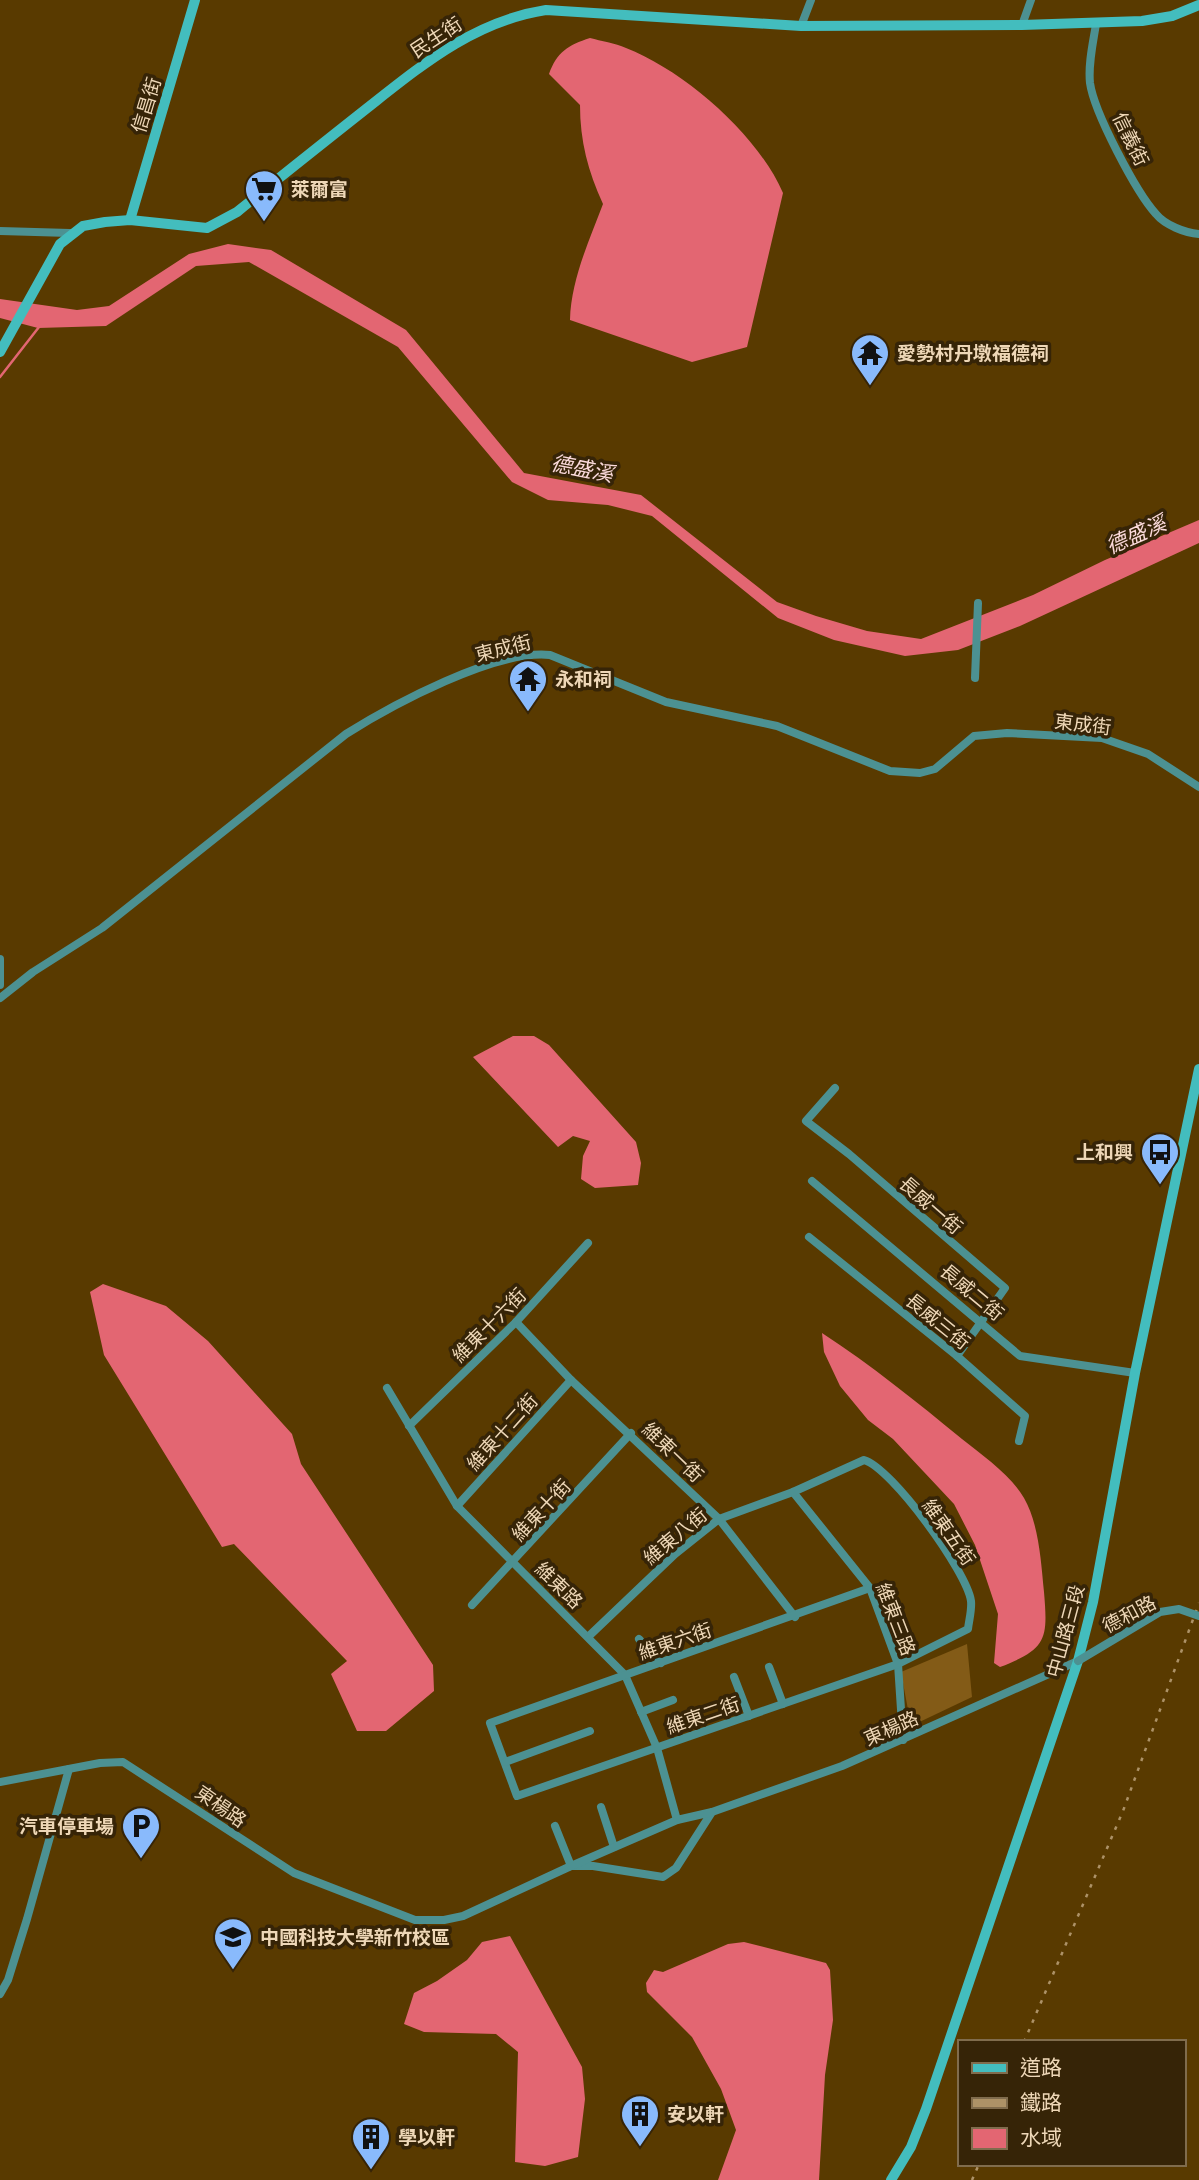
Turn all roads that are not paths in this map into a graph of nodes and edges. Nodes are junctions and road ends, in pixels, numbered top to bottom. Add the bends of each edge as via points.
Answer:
1 (195, 0) edge
2 (811, 0) edge
3 (1031, 0) edge
4 (1199, 5) edge
5 (1096, 24) junction
6 (1022, 25) junction
7 (801, 26) junction
8 (130, 220) junction
9 (0, 231) edge
10 (71, 233) junction
11 (1199, 234) edge
12 (0, 352) edge
13 (978, 603) dead end
14 (975, 678) dead end
15 (1199, 787) edge
16 (0, 959) edge
17 (0, 985) edge
18 (0, 998) edge
19 (1199, 1069) edge
20 (835, 1088) dead end
21 (812, 1181) dead end
22 (809, 1237) dead end
23 (588, 1243) dead end
24 (981, 1320) junction
25 (516, 1322) junction
26 (957, 1356) junction
27 (1135, 1373) junction
28 (571, 1380) junction
29 (387, 1388) dead end
30 (409, 1426) junction
31 (631, 1433) junction
32 (1018, 1441) dead end
33 (877, 1463) joint
34 (793, 1492) junction
35 (457, 1506) junction
36 (719, 1519) junction
37 (514, 1562) junction
38 (870, 1588) junction
39 (472, 1605) dead end
40 (1199, 1616) edge
41 (794, 1617) junction
42 (968, 1629) joint
43 (589, 1636) junction
44 (639, 1639) dead end
45 (1078, 1661) junction
46 (661, 1663) junction
47 (898, 1664) junction
48 (769, 1667) dead end
49 (625, 1675) junction
50 (734, 1677) dead end
51 (673, 1700) dead end
52 (783, 1704) junction
53 (641, 1712) junction
54 (748, 1716) junction
55 (490, 1723) joint
56 (590, 1731) dead end
57 (903, 1740) junction
58 (657, 1748) junction
59 (505, 1762) junction
60 (69, 1769) junction
61 (0, 1782) edge
62 (601, 1807) dead end
63 (712, 1812) junction
64 (677, 1820) junction
65 (555, 1826) dead end
66 (614, 1847) junction
67 (571, 1866) junction
68 (0, 1994) edge
69 (891, 2180) edge

1 - 8 street, 信昌街
2 - 7 street
3 - 6 street
4 - 5 street, 民生街 via 1172,16
5 - 6 street, 民生街
5 - 11 street, 信義街 via 1090,67 1092,94 1127,168 1157,216 1190,234
6 - 7 street, 民生街
7 - 8 street, 民生街 via 597,11 546,10 508,18 472,33 424,64 237,212 208,228
8 - 10 street, 民生街 via 83,226
9 - 10 street
10 - 12 street via 60,244
13 - 14 street
15 - 18 street, 東成街 via 1148,754 1102,738 1034,734 974,736 935,769 890,771 776,726 666,702 555,657 533,653 476,670 378,714 346,734 102,928
16 - 17 street
19 - 27 street, 中山路三段
20 - 24 street, 長威一街 via 806,1121 1005,1288
21 - 24 street, 長威二街
22 - 26 street, 長威三街
23 - 25 street, 維東十六街
24 - 26 street, 長威一街
24 - 27 street, 長威二街 via 1020,1356
25 - 28 street, 維東一街
25 - 30 street, 維東十六街
26 - 32 street, 長威三街 via 1025,1416
27 - 45 street, 中山路三段
28 - 31 street, 維東一街
28 - 35 street, 維東十二街
29 - 30 street, 維東路
30 - 35 street, 維東路
31 - 36 street, 維東一街
31 - 37 street, 維東十街
33 - 34 street, 維東八街 via 864,1460
33 - 42 street, 維東五街 via 924,1519 961,1575 971,1602
34 - 36 street, 維東八街
34 - 38 street, 維東三路
35 - 37 street, 維東路
36 - 41 street, 維東一街
36 - 43 street, 維東八街
37 - 39 street, 維東十街
37 - 43 street, 維東路
38 - 41 street, 維東六街
38 - 47 street, 維東三路
40 - 45 street, 德和路, bridge via 1179,1609 1160,1612
41 - 46 street, 維東六街
42 - 47 street, 維東二街
43 - 49 street, 維東路
44 - 46 street
45 - 57 street, 東楊路
45 - 69 street, 中山路三段 via 926,2109
46 - 49 street, 維東六街
47 - 52 street, 維東二街
47 - 57 street, 維東三路
48 - 52 street
49 - 53 street, 維東路
49 - 55 street, 維東六街
50 - 54 street
51 - 53 street
52 - 54 street, 維東二街
53 - 58 street, 維東路
54 - 58 street, 維東二街
55 - 59 street, 維東二街
56 - 59 street
57 - 63 street, 東楊路
58 - 59 street, 維東二街 via 517,1796
58 - 64 street, 維東路
60 - 61 street, 東楊路
60 - 67 street, 東楊路 via 123,1762 294,1873 415,1920 463,1916
60 - 68 street via 27,1920
62 - 66 street
63 - 64 street, 東楊路
63 - 67 street, 東楊路 via 676,1868 663,1877
64 - 66 street, 東楊路
65 - 67 street
66 - 67 street, 東楊路

